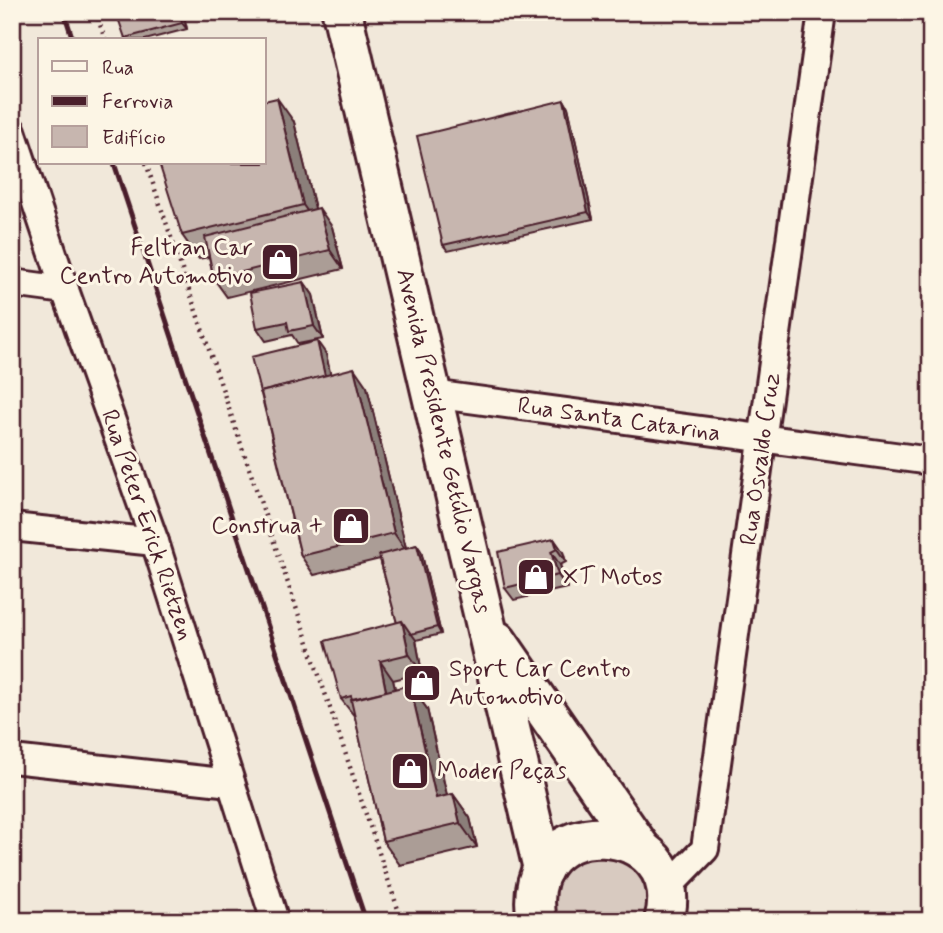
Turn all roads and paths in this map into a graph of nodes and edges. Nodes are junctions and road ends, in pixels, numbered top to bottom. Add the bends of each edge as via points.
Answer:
1 (96, 12) edge
2 (342, 12) edge
3 (822, 12) edge
4 (104, 38) edge
5 (12, 131) edge
6 (146, 164) edge
7 (12, 283) edge
8 (65, 289) junction
9 (432, 394) junction
10 (764, 439) junction
11 (931, 461) edge
12 (12, 527) edge
13 (155, 542) junction
14 (486, 625) junction
15 (12, 759) edge
16 (231, 783) junction
17 (641, 849) junction
18 (533, 902) edge
19 (665, 905) edge
20 (275, 921) edge
21 (402, 921) edge

1 - 4 path
2 - 9 main road, Avenida Presidente Getúlio Vargas
3 - 10 street, Rua Osvaldo Cruz
5 - 8 street, Rua Peter Erick Rietzen
6 - 21 path
7 - 8 street
8 - 13 street, Rua Peter Erick Rietzen
9 - 10 street, Rua Santa Catarina
9 - 14 main road, Avenida Presidente Getúlio Vargas
10 - 11 street, Rua Santa Catarina
10 - 19 street, Rua Osvaldo Cruz via 705,849
12 - 13 street
13 - 16 street, Rua Peter Erick Rietzen
14 - 17 main road
14 - 18 main road, Avenida Presidente Getúlio Vargas
15 - 16 street
16 - 20 street, Rua Peter Erick Rietzen
17 - 18 main road via 615,837 587,837 562,848
17 - 19 main road via 657,867

